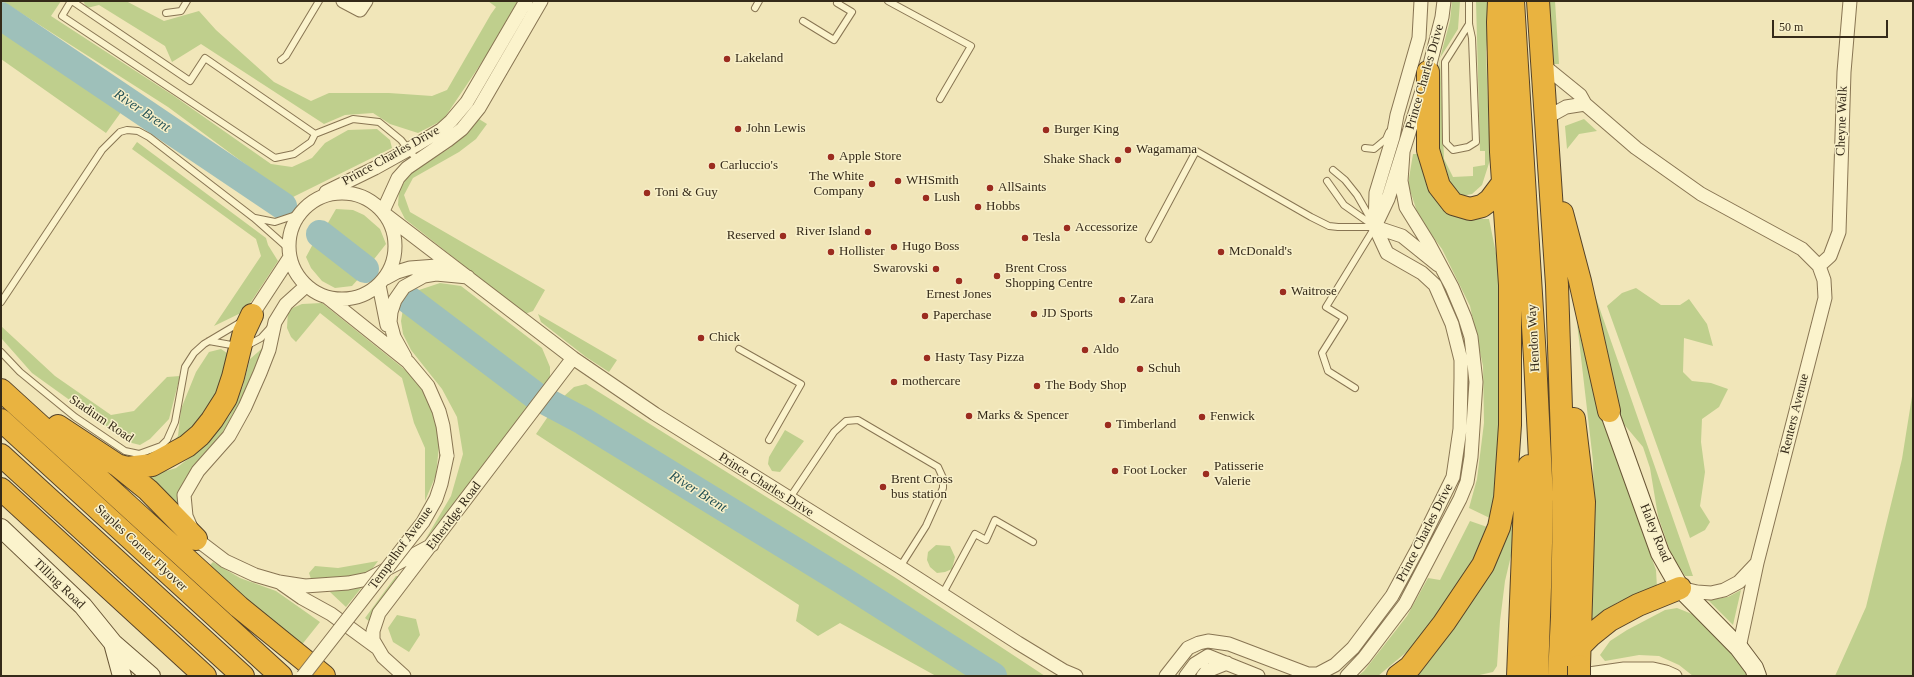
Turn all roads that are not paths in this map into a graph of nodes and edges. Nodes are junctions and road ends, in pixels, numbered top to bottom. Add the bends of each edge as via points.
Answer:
1 (72, 1) edge
2 (187, 1) edge
3 (319, 1) edge
4 (343, 1) edge
5 (366, 1) edge
6 (526, 1) edge
7 (541, 1) edge
8 (759, 1) edge
9 (888, 1) edge
10 (1421, 1) edge
11 (1444, 1) edge
12 (1470, 1) edge
13 (1499, 1) edge
14 (1513, 1) edge
15 (1538, 1) edge
16 (1850, 1) edge
17 (837, 2) edge
18 (755, 8) dead end
19 (166, 13) dead end
20 (803, 21) dead end
21 (1469, 24) junction
22 (281, 60) dead end
23 (1543, 65) junction
24 (1428, 72) junction
25 (940, 99) dead end
26 (1585, 104) junction
27 (1397, 115) junction
28 (1546, 118) junction
29 (315, 134) junction
30 (1365, 148) dead end
31 (408, 149) junction
32 (1403, 152) junction
33 (417, 160) junction
34 (1549, 166) junction
35 (1334, 170) dead end
36 (1327, 181) dead end
37 (1502, 184) junction
38 (312, 202) junction
39 (385, 213) junction
40 (299, 214) junction
41 (254, 218) junction
42 (1375, 227) junction
43 (1149, 239) dead end
44 (289, 253) junction
45 (1819, 266) junction
46 (1444, 270) junction
47 (468, 277) junction
48 (383, 282) junction
49 (1557, 285) junction
50 (306, 286) junction
51 (328, 298) junction
52 (1, 302) edge
53 (252, 315) junction
54 (275, 322) junction
55 (394, 337) junction
56 (209, 341) junction
57 (240, 347) junction
58 (739, 349) dead end
59 (1, 352) edge
60 (574, 358) junction
61 (408, 362) junction
62 (1461, 378) junction
63 (1476, 382) junction
64 (1, 386) edge
65 (1355, 388) dead end
66 (1, 390) edge
67 (1609, 411) joint
68 (7, 426) edge
69 (769, 440) dead end
70 (1, 455) edge
71 (116, 465) junction
72 (1, 489) edge
73 (789, 499) junction
74 (1, 528) edge
75 (196, 539) junction
76 (1033, 542) dead end
77 (432, 545) junction
78 (1758, 563) junction
79 (900, 567) junction
80 (279, 582) junction
81 (1680, 588) junction
82 (942, 595) junction
83 (113, 643) junction
84 (376, 647) junction
85 (1528, 647) junction
86 (1739, 648) junction
87 (1228, 663) junction
88 (1559, 666) edge
89 (1578, 666) edge
90 (1070, 674) edge
91 (122, 676) edge
92 (151, 676) edge
93 (205, 676) edge
94 (242, 676) edge
95 (281, 676) edge
96 (303, 676) edge
97 (324, 676) edge
98 (404, 676) edge
99 (1167, 676) edge
100 (1186, 676) edge
101 (1203, 676) edge
102 (1258, 676) edge
103 (1347, 676) edge
104 (1398, 676) edge
105 (1518, 676) edge
106 (1536, 676) edge
107 (1675, 676) edge
108 (1757, 676) edge

1 - 29 lane via 190,81 204,58
1 - 29 lane via 62,16 275,158 294,154 311,142
2 - 19 lane via 181,11
3 - 22 lane via 286,56
4 - 5 street via 360,10
6 - 31 street, Prince Charles Drive via 460,112 441,130
7 - 33 street, Prince Charles Drive via 471,118 448,140
8 - 18 lane
9 - 25 lane via 971,46
10 - 27 street via 1419,38
11 - 24 street, Prince Charles Drive
12 - 21 lane
13 - 37 highway
14 - 85 highway, Hendon Way via 1536,401 1525,502
15 - 23 highway, Hendon Way
16 - 45 street, Cheyne Walk via 1844,72 1839,232 1830,256
17 - 20 lane via 852,12 834,40
21 - 21 lane via 1472,38 1476,142 1468,147 1453,150 1446,143 1445,62
23 - 26 street, Renters Avenue via 1580,96
23 - 28 highway, Hendon Way
24 - 32 street, Prince Charles Drive
24 - 37 highway via 1428,150 1439,186 1453,204 1470,209 1482,206 1490,200
26 - 28 street via 1566,107
26 - 45 street, Renters Avenue via 1636,148 1701,194 1802,249
27 - 30 lane via 1386,139 1374,149
27 - 42 street via 1376,193
28 - 34 highway, Hendon Way
29 - 31 lane via 353,119 378,122 401,140
31 - 33 lane
31 - 38 street, Prince Charles Drive via 340,184
32 - 42 street, Prince Charles Drive via 1388,199
32 - 46 street, Prince Charles Drive via 1401,181 1406,207
33 - 39 street, Prince Charles Drive via 398,178
34 - 49 highway, Hendon Way
34 - 67 highway via 1580,281
35 - 42 lane via 1357,195
36 - 42 lane via 1344,205
37 - 104 highway via 1510,293 1510,425 1502,513 1483,565 1444,623 1410,667
38 - 39 street via 327,195 344,192 360,195
38 - 40 street
39 - 47 street, Prince Charles Drive
39 - 48 street via 393,230 396,246 394,263
40 - 41 lane via 275,222
40 - 44 street via 289,237
41 - 44 lane
41 - 52 lane via 150,137 138,131 120,132 102,150
42 - 43 lane via 1329,226 1196,151
42 - 46 street via 1402,236
42 - 62 street, Prince Charles Drive via 1387,253 1422,273 1435,285 1458,343
42 - 65 lane via 1326,307 1344,318 1322,353 1328,371
44 - 50 street via 296,273
44 - 53 street
45 - 78 street, Renters Avenue via 1824,280 1825,298
46 - 63 street, Prince Charles Drive via 1471,337
47 - 48 street, Prince Charles Drive via 437,266 410,268 397,272
47 - 55 street, Tempelhof Avenue via 436,274 424,276 404,287 391,312 390,322
47 - 60 street, Prince Charles Drive
48 - 51 street via 368,293 355,298
48 - 55 street, Tempelhof Avenue via 386,323
49 - 88 highway, Hendon Way via 1564,502
49 - 89 highway via 1584,502
50 - 51 street
50 - 54 street via 286,304
51 - 61 street, Tempelhof Avenue
53 - 56 lane, Stadium Road
53 - 57 highway
54 - 57 lane via 261,338 250,345
54 - 75 street via 269,350 245,407 229,436 198,471 184,495 186,516
55 - 61 street, Tempelhof Avenue
56 - 57 lane
56 - 59 lane, Stadium Road via 194,353 184,367 175,422 167,440 161,446 139,454 125,451 75,417 20,372
57 - 71 highway via 226,398 200,435 187,446 152,464 127,468
58 - 69 lane via 800,384
60 - 73 street, Prince Charles Drive via 654,414
60 - 77 street, Etheridge Road
61 - 96 street, Tempelhof Avenue, bridge via 428,386 443,426 447,456 438,492 423,522
62 - 63 lane
62 - 99 street, Prince Charles Drive via 1458,447 1455,469 1448,489 1392,596 1341,660 1329,670 1313,675 1296,671 1229,644 1208,641 1188,648
63 - 103 street, Prince Charles Drive via 1471,457 1467,482 1460,499 1406,604 1373,648
64 - 71 highway
66 - 97 highway via 239,607
67 - 81 street, Haley Road via 1660,553
68 - 95 highway, Staples Corner Flyover
70 - 94 highway, Staples Corner Flyover
71 - 75 highway via 148,490
72 - 93 highway
73 - 79 street, Prince Charles Drive
73 - 79 lane via 834,432 846,421 858,420 938,467 943,478 943,488 926,526
74 - 83 street, Tilling Road via 83,606
75 - 80 street via 226,561 255,575
76 - 82 lane via 996,520 986,540 975,534
77 - 80 street via 368,579 316,586
77 - 84 street, Etheridge Road via 380,613 373,632
78 - 81 street via 1739,582 1724,590 1711,593
78 - 86 street, Renters Avenue
79 - 82 street, Prince Charles Drive
80 - 84 street via 331,614
81 - 86 street, Haley Road
81 - 89 highway via 1638,605 1610,620 1590,636
82 - 90 street, Prince Charles Drive
83 - 91 street, Tilling Road
83 - 92 street, Tilling Road
84 - 98 street via 383,658
85 - 105 highway
85 - 106 highway
86 - 108 street, Haley Road
87 - 100 street via 1208,656 1195,664
87 - 101 street via 1207,671
87 - 102 street
89 - 107 street via 1652,669

